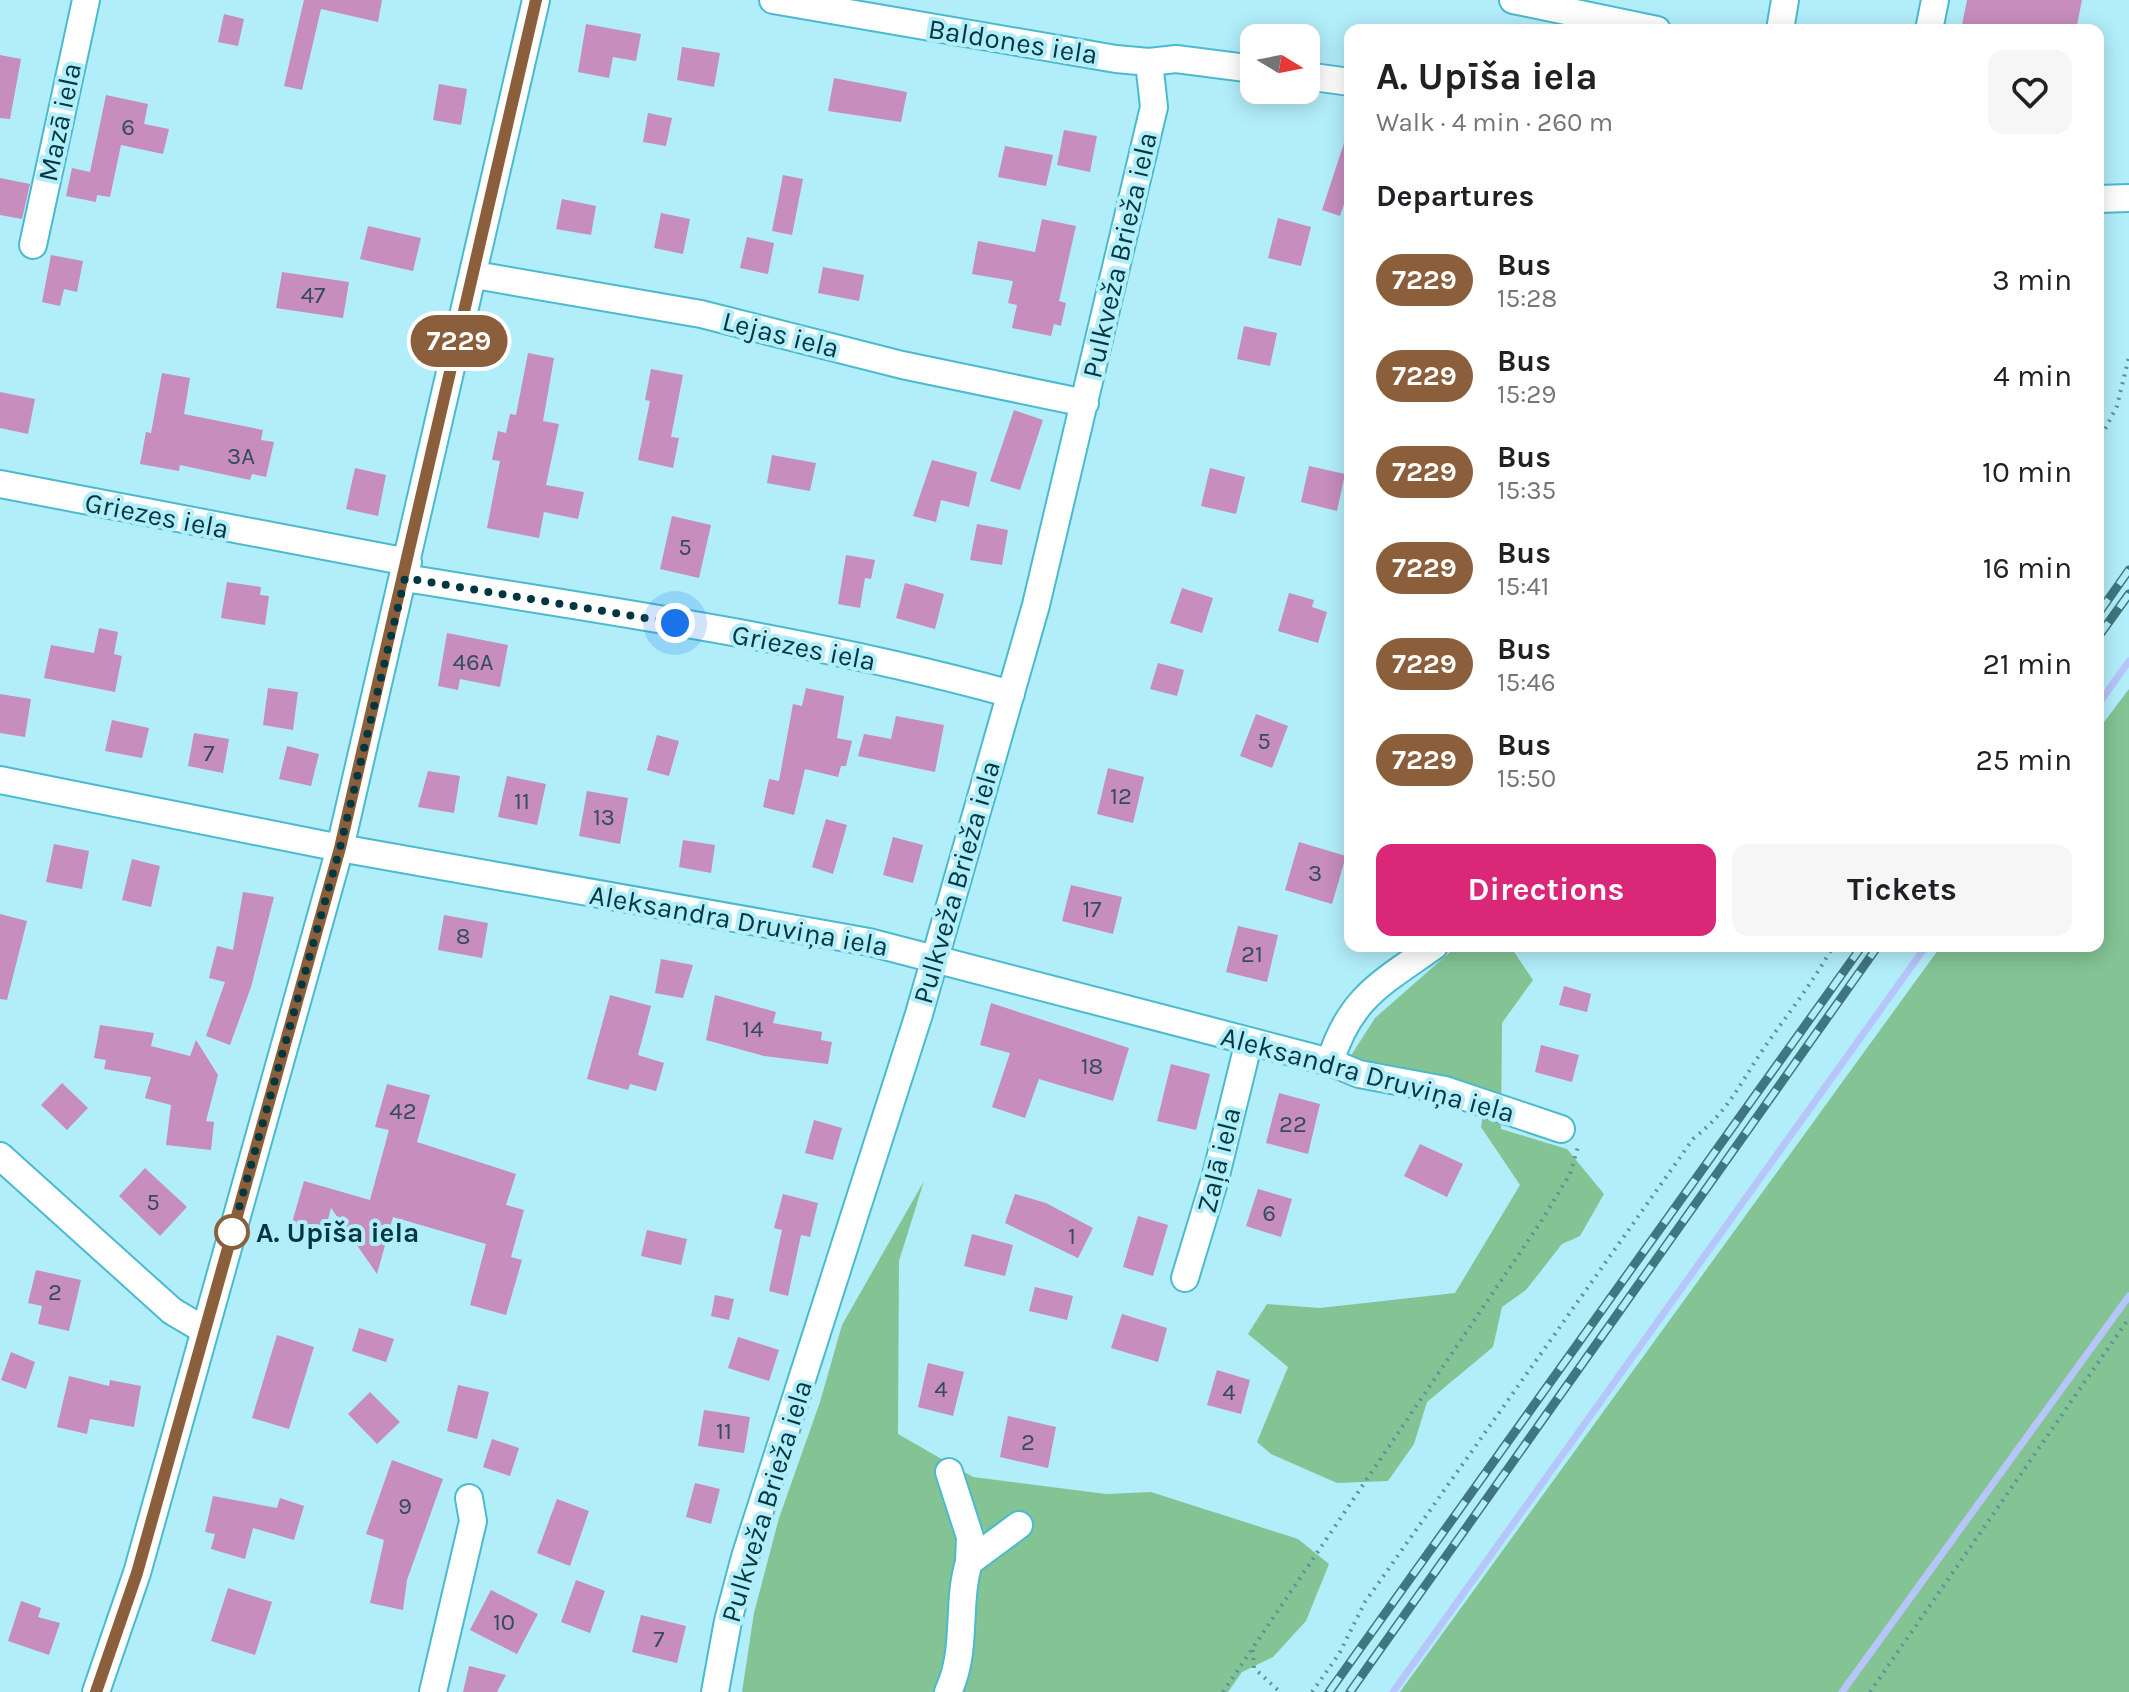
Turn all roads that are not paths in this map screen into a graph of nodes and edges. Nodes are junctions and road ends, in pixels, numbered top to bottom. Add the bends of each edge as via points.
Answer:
1 (86, 0) edge
2 (536, 0) edge
3 (1513, 0) edge
4 (1785, 0) edge
5 (1935, 0) edge
6 (784, 1) edge
7 (1628, 24) edge
8 (1781, 24) edge
9 (1930, 24) edge
10 (1149, 62) junction
11 (1240, 67) edge
12 (1320, 78) edge
13 (1344, 81) edge
14 (2129, 198) edge
15 (2104, 199) edge
16 (33, 245) dead end
17 (475, 275) junction
18 (1085, 403) junction
19 (0, 484) edge
20 (406, 570) junction
21 (1011, 694) junction
22 (0, 780) edge
23 (340, 848) junction
24 (1425, 952) edge
25 (934, 958) junction
26 (1249, 1041) junction
27 (1330, 1062) junction
28 (1561, 1129) road end
29 (0, 1156) edge
30 (1185, 1278) dead end
31 (204, 1330) junction
32 (949, 1472) dead end
33 (469, 1498) dead end
34 (1019, 1525) dead end
35 (969, 1562) junction
36 (96, 1692) edge
37 (433, 1692) edge
38 (715, 1692) edge
39 (948, 1692) edge

1 - 16 street, Mazā iela
2 - 17 street
3 - 7 street
4 - 8 street
5 - 9 street
6 - 10 street, Baldones iela
10 - 11 street, Baldones iela via 1176,59
10 - 18 street, Pulkveža Brieža iela via 1154,107
12 - 13 street
14 - 15 street
17 - 18 street, Lejas iela via 701,314 902,365
17 - 20 street
18 - 21 street, Pulkveža Brieža iela
19 - 20 street, Griezes iela
20 - 21 street, Griezes iela via 841,653
20 - 23 street
21 - 25 street, Pulkveža Brieža iela
22 - 23 street, Aleksandra Druviņa iela
23 - 25 street, Aleksandra Druviņa iela via 797,928
23 - 31 street
24 - 27 street via 1378,985 1345,1020
25 - 26 street, Aleksandra Druviņa iela
25 - 38 street, Pulkveža Brieža iela via 745,1557
26 - 27 street, Aleksandra Druviņa iela
26 - 30 street, Zaļā iela
27 - 28 street, Aleksandra Druviņa iela via 1359,1074 1445,1090
29 - 31 street via 172,1311
31 - 36 street via 137,1573
32 - 35 street via 970,1537
33 - 37 street via 473,1521
34 - 35 street
35 - 39 street via 960,1603 963,1641

